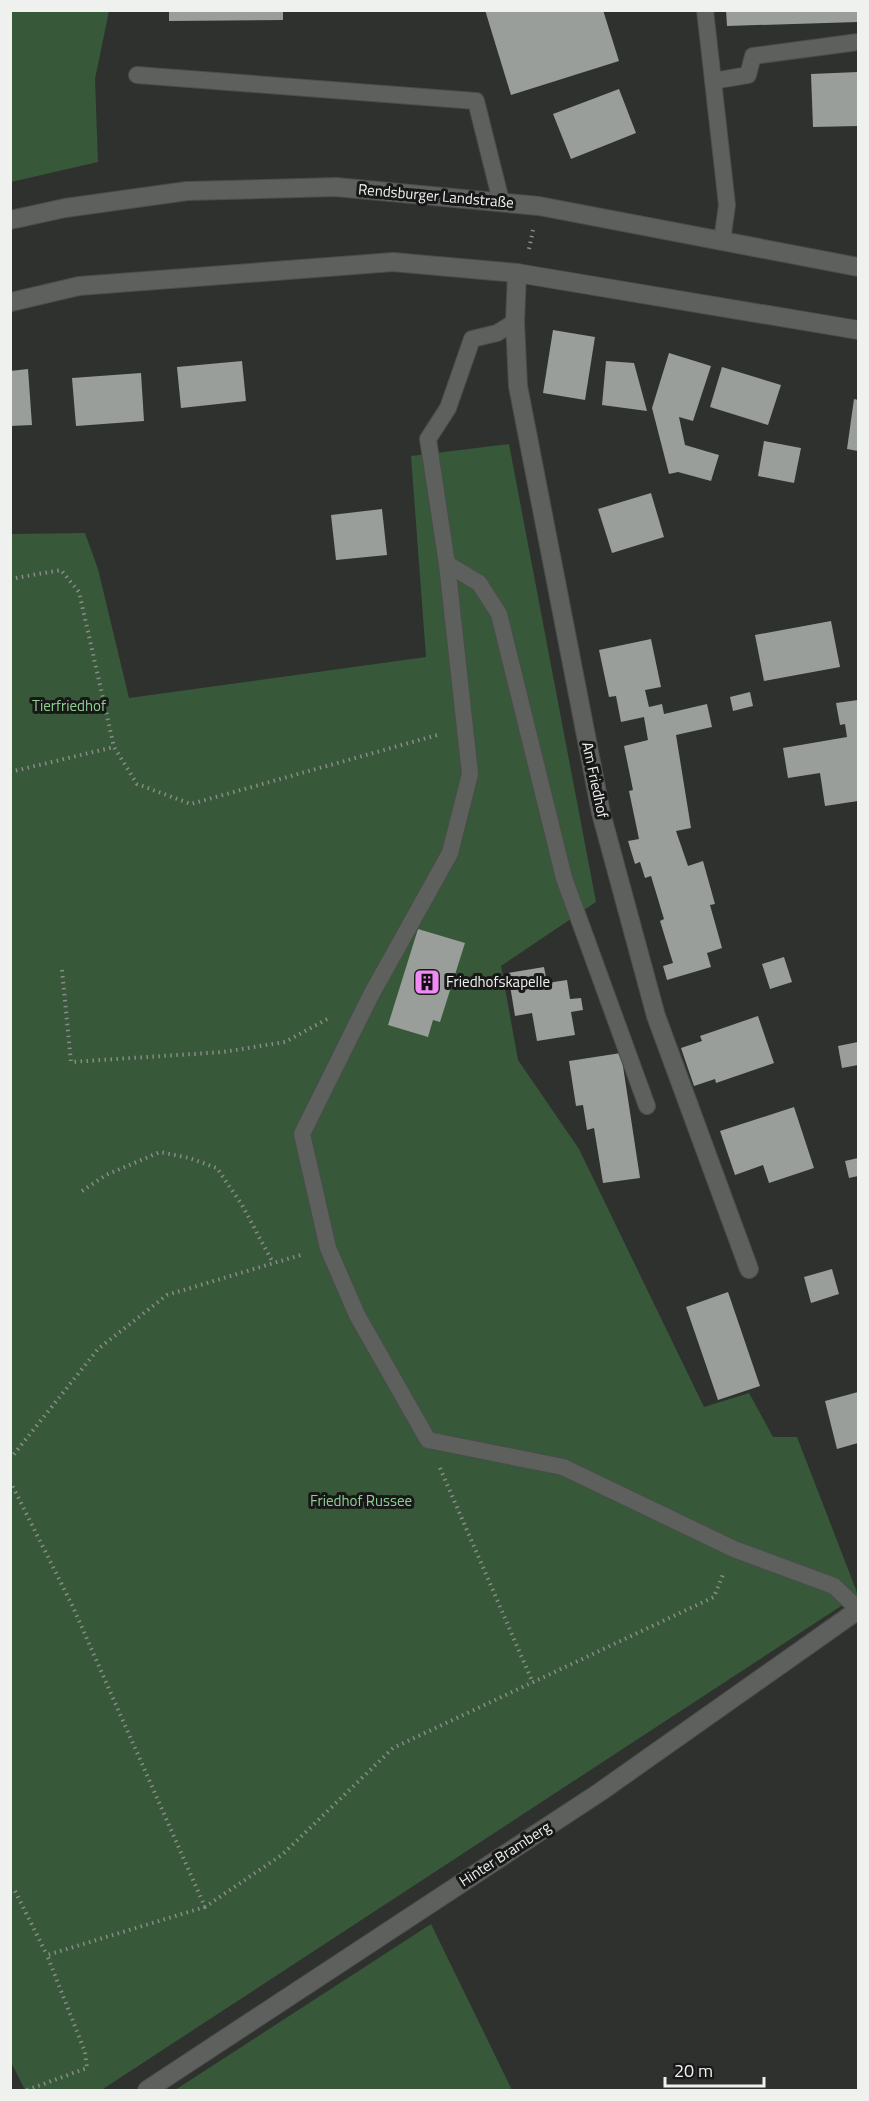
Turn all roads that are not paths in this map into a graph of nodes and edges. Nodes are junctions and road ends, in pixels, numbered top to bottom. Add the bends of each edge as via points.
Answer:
1 (705, 10) edge
2 (858, 42) edge
3 (137, 75) dead end
4 (713, 81) junction
5 (501, 201) junction
6 (10, 220) edge
7 (722, 241) junction
8 (858, 267) edge
9 (521, 273) junction
10 (10, 302) edge
11 (515, 322) junction
12 (858, 330) edge
13 (447, 564) junction
14 (647, 1106) dead end
15 (749, 1269) dead end
16 (858, 1609) edge
17 (147, 2091) edge

1 - 4 lane
2 - 4 lane via 753,56 748,75
3 - 5 lane via 476,101
4 - 7 lane via 726,205
5 - 6 street, Rendsburger Landstraße via 336,187 187,191 64,208
5 - 7 street, Rendsburger Landstraße
7 - 8 street, Rendsburger Landstraße
9 - 10 street via 393,262 80,286
9 - 11 street, Am Friedhof
9 - 12 street
11 - 13 lane via 496,333 472,339 448,408 428,439
11 - 15 street, Am Friedhof via 518,386 601,813 656,1016
13 - 14 lane via 479,584 499,614 564,878
13 - 16 lane via 470,774 450,853 371,994 302,1134 328,1248 357,1315 428,1440 563,1467 734,1550 834,1586
16 - 17 street, Hinter Bramberg via 600,1792

